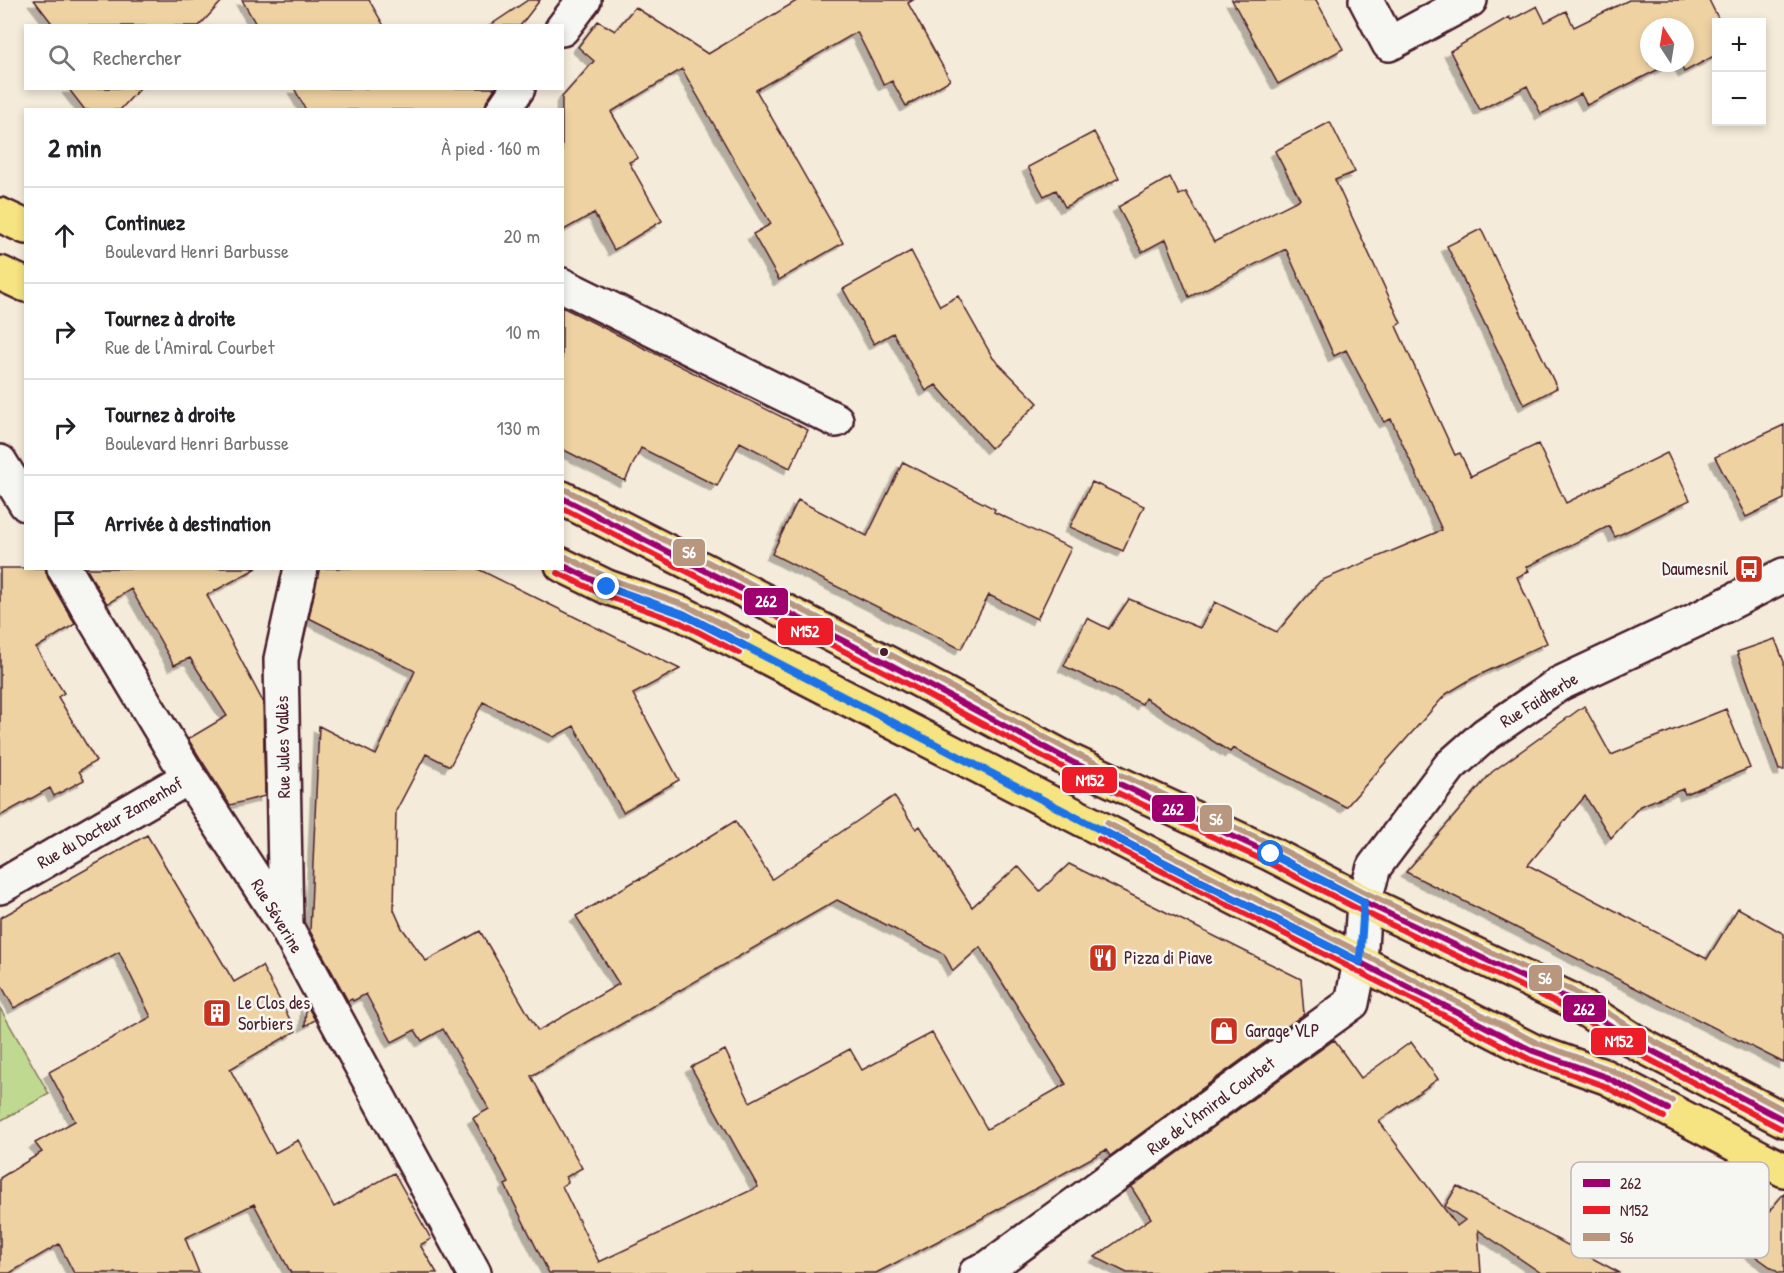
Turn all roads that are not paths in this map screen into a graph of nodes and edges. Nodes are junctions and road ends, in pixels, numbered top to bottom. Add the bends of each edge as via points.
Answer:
1 (584, 0) edge
2 (1366, 0) edge
3 (1470, 0) edge
4 (564, 26) edge
5 (517, 90) edge
6 (504, 108) edge
7 (0, 215) edge
8 (24, 227) edge
9 (0, 273) edge
10 (24, 284) edge
11 (564, 286) edge
12 (836, 420) dead end
13 (0, 462) edge
14 (564, 499) edge
15 (24, 501) edge
16 (564, 566) edge
17 (65, 570) edge
18 (301, 570) edge
19 (1784, 575) edge
20 (189, 777) junction
21 (0, 887) edge
22 (1364, 902) junction
23 (286, 927) junction
24 (1360, 962) junction
25 (1784, 1120) edge
26 (1769, 1162) edge
27 (1769, 1162) edge
28 (1784, 1170) edge
29 (986, 1271) edge
30 (474, 1273) edge

1 - 4 street
2 - 3 street via 1389,44
5 - 6 street
7 - 8 main road
9 - 10 main road
11 - 12 street
13 - 15 street
14 - 22 main road via 1072,762 1271,854
16 - 24 main road via 607,587 683,614
17 - 20 street, Rue Séverine
18 - 23 street, Rue Jules Vallès via 281,659
19 - 22 street, Rue Faidherbe via 1559,684 1485,735 1450,766 1374,867
20 - 21 street, Rue du Docteur Zamenhof
20 - 23 street, Rue Séverine
22 - 24 street, Rue de l'Amiral Courbet
22 - 25 main road via 1569,999 1639,1044
23 - 30 street, Rue Séverine
24 - 26 main road via 1533,1051 1606,1077
24 - 29 street, Rue de l'Amiral Courbet via 1352,1004
27 - 28 main road

